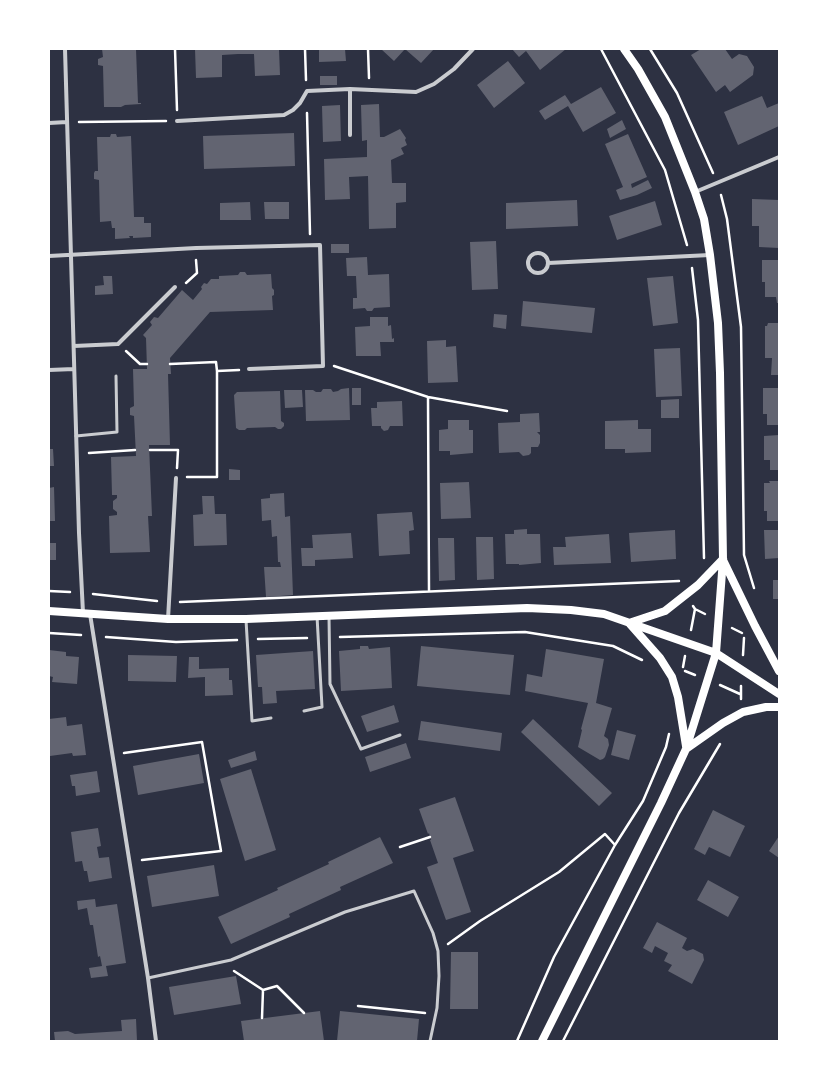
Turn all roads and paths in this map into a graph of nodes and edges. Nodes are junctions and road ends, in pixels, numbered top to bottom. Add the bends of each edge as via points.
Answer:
1 (65, 49) edge
2 (175, 49) edge
3 (305, 49) edge
4 (368, 49) edge
5 (473, 49) edge
6 (601, 49) edge
7 (624, 49) edge
8 (350, 89) junction
9 (370, 90) junction
10 (307, 91) junction
11 (177, 121) junction
12 (67, 122) junction
13 (49, 123) edge
14 (350, 135) dead end
15 (779, 157) edge
16 (695, 192) junction
17 (309, 222) dead end
18 (71, 255) junction
19 (710, 255) junction
20 (49, 256) edge
21 (691, 256) junction
22 (548, 263) junction
23 (197, 273) dead end
24 (187, 284) dead end
25 (175, 287) dead end
26 (118, 344) junction
27 (74, 346) junction
28 (147, 364) dead end
29 (170, 364) dead end
30 (323, 366) junction
31 (74, 369) junction
32 (249, 369) joint
33 (49, 370) edge
34 (216, 370) junction
35 (116, 376) dead end
36 (428, 397) junction
37 (507, 411) dead end
38 (76, 436) junction
39 (135, 450) dead end
40 (150, 450) dead end
41 (76, 454) junction
42 (176, 478) junction
43 (723, 559) junction
44 (702, 563) dead end
45 (684, 579) dead end
46 (49, 591) edge
47 (429, 591) junction
48 (82, 592) junction
49 (168, 603) junction
50 (49, 611) edge
51 (86, 613) junction
52 (317, 616) junction
53 (329, 616) junction
54 (168, 619) junction
55 (246, 619) junction
56 (629, 623) junction
57 (716, 653) junction
58 (630, 654) dead end
59 (645, 662) dead end
60 (779, 671) edge
61 (779, 694) edge
62 (779, 707) edge
63 (304, 711) dead end
64 (271, 718) dead end
65 (669, 732) dead end
66 (400, 734) dead end
67 (721, 742) dead end
68 (686, 749) junction
69 (112, 754) junction
70 (430, 837) dead end
71 (615, 845) junction
72 (400, 847) dead end
73 (129, 862) junction
74 (438, 951) junction
75 (220, 962) junction
76 (148, 978) junction
77 (263, 990) junction
78 (358, 1006) dead end
79 (304, 1013) dead end
80 (436, 1014) junction
81 (262, 1018) dead end
82 (156, 1041) edge
83 (430, 1041) edge
84 (517, 1041) edge
85 (542, 1041) edge
86 (562, 1041) edge

1 - 12 street
2 - 11 path
3 - 10 path
4 - 9 path
5 - 9 street via 439,80 416,92
6 - 21 path via 665,170
7 - 16 main road via 665,117
8 - 9 street
8 - 10 street
8 - 14 street
10 - 11 street via 300,103 284,115
10 - 17 path
11 - 12 path
12 - 13 street
12 - 18 street
15 - 16 street
16 - 19 main road via 704,219
18 - 20 street
18 - 27 street
18 - 30 street via 320,245
19 - 21 street
19 - 43 main road via 719,337
21 - 22 street
21 - 44 path via 698,320 704,557
22 - 22 street via 545,256 539,253 532,255 528,263 530,270 538,274 544,271
23 - 24 path
25 - 26 street
26 - 27 street
26 - 28 path via 140,364
27 - 31 street
29 - 34 path via 216,362
30 - 32 street
30 - 36 path via 333,365
31 - 33 street
31 - 38 street
32 - 34 path
34 - 42 path via 218,477
35 - 38 lane via 117,432
36 - 37 path
36 - 47 path
38 - 41 street
39 - 41 path
40 - 42 path via 178,450
41 - 48 street
42 - 49 street
43 - 56 main road via 698,585 665,611
43 - 57 main road
43 - 60 main road
45 - 47 path via 670,582
46 - 48 path
47 - 49 path
48 - 49 path
48 - 51 street
49 - 54 street
50 - 51 main road
51 - 54 main road
51 - 69 street
52 - 53 main road
52 - 55 main road
52 - 63 lane via 322,707
53 - 56 main road via 527,608 604,614
53 - 66 lane via 330,684 361,749
54 - 55 main road
55 - 64 lane via 252,721
56 - 57 main road
56 - 68 main road via 660,658 672,677 678,697
57 - 61 main road
57 - 68 main road
58 - 59 path
62 - 68 main road via 743,712
65 - 71 path via 666,747 643,801
67 - 86 path via 679,813
68 - 85 main road
69 - 73 street
69 - 73 path via 202,742 221,851
70 - 72 path
71 - 74 path via 605,834 560,872 480,921
71 - 84 path via 554,957
73 - 76 street
74 - 75 lane via 433,933 414,891 345,912 231,960
74 - 80 lane
75 - 76 lane
75 - 77 path
76 - 82 street
77 - 79 path via 277,986
77 - 81 path
78 - 80 path
80 - 83 lane

